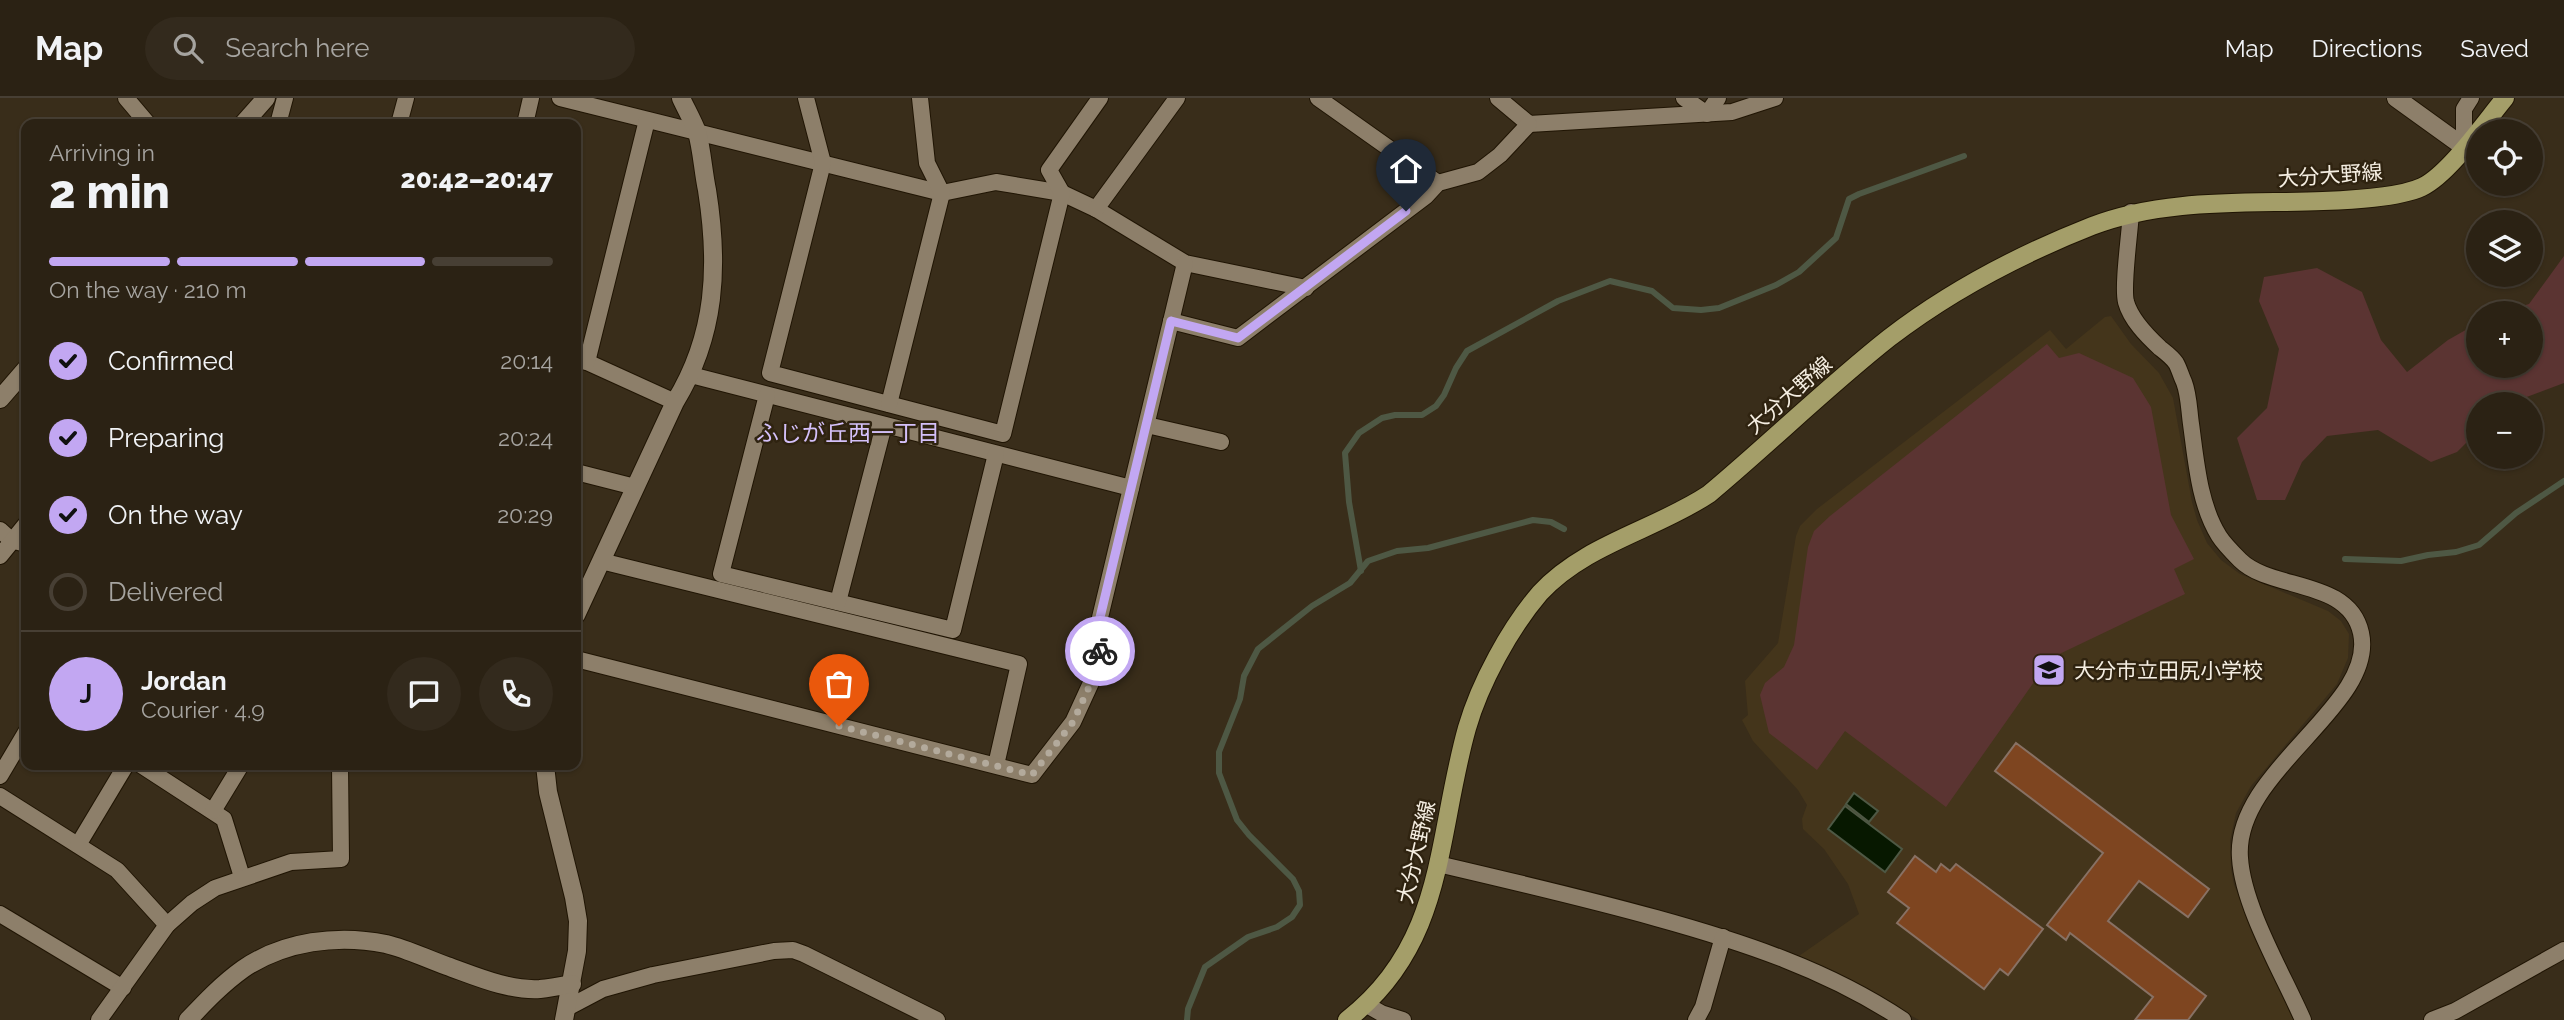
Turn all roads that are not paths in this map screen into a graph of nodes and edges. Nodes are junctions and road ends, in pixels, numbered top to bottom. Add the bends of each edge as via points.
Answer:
1 (126, 98) edge
2 (266, 98) edge
3 (285, 98) edge
4 (406, 98) edge
5 (531, 98) edge
6 (560, 98) edge
7 (681, 98) edge
8 (806, 98) edge
9 (920, 98) edge
10 (1100, 98) edge
11 (1177, 98) edge
12 (1318, 98) edge
13 (1498, 98) edge
14 (1684, 98) edge
15 (1718, 98) edge
16 (1775, 98) edge
17 (2396, 98) edge
18 (2471, 98) edge
19 (2505, 98) edge
20 (1707, 114) junction
21 (144, 119) edge
22 (247, 119) edge
23 (279, 119) edge
24 (400, 119) edge
25 (526, 119) edge
26 (647, 120) junction
27 (1529, 124) junction
28 (697, 132) junction
29 (2464, 147) junction
30 (823, 163) junction
31 (1438, 183) junction
32 (942, 193) junction
33 (1062, 193) junction
34 (1096, 209) junction
35 (2132, 212) junction
36 (1185, 263) junction
37 (1306, 288) junction
38 (1171, 321) junction
39 (581, 361) edge
40 (21, 375) edge
41 (691, 375) junction
42 (768, 395) junction
43 (0, 399) edge
44 (674, 402) junction
45 (889, 404) junction
46 (884, 425) junction
47 (1147, 425) junction
48 (1221, 442) dead end
49 (996, 454) junction
50 (581, 473) edge
51 (635, 487) junction
52 (1131, 488) junction
53 (12, 538) edge
54 (0, 556) edge
55 (601, 561) junction
56 (838, 602) junction
57 (581, 604) edge
58 (581, 660) edge
59 (21, 740) edge
60 (996, 765) junction
61 (124, 770) edge
62 (149, 770) edge
63 (238, 770) edge
64 (340, 770) edge
65 (546, 770) edge
66 (0, 776) edge
67 (0, 796) edge
68 (213, 810) junction
69 (78, 845) junction
70 (1438, 864) junction
71 (242, 877) junction
72 (0, 914) edge
73 (167, 925) junction
74 (1723, 937) junction
75 (2564, 950) edge
76 (572, 984) junction
77 (123, 988) junction
78 (1367, 1005) junction
79 (565, 1014) edge
80 (99, 1020) edge
81 (188, 1020) edge
82 (937, 1020) edge
83 (1347, 1020) edge
84 (1403, 1020) edge
85 (1696, 1020) edge
86 (1903, 1020) edge
87 (2303, 1020) edge
88 (2432, 1020) edge

1 - 21 street
2 - 22 street
3 - 23 street
4 - 24 street
5 - 25 street
6 - 26 street
7 - 28 street
8 - 30 street
9 - 32 street via 927,163
10 - 33 street via 1048,170
11 - 34 street
12 - 31 street
13 - 27 street
14 - 20 street
15 - 20 street
16 - 20 street via 1731,112
17 - 29 street
18 - 29 street via 2465,109
19 - 29 main road, 大分大野線
20 - 27 street
26 - 28 street
26 - 39 street
27 - 31 street via 1478,172
28 - 30 street
28 - 41 street via 714,255 707,328
29 - 35 main road, 大分大野線 via 2422,187 2395,194
30 - 32 street
30 - 45 street via 770,373
31 - 37 street
32 - 33 street via 996,182
32 - 45 street
33 - 34 street
33 - 45 street via 1003,434
34 - 36 street
35 - 70 main road, 大分大野線 via 2000,268 1952,294 1888,339 1709,494 1587,556 1552,581 1527,610 1479,694
35 - 87 street via 2126,301 2136,322 2176,362 2187,389 2197,465 2219,537 2242,562 2263,574 2295,582 2351,610 2361,633 2361,656 2338,702 2273,775 2252,804 2242,829 2240,858 2246,888
36 - 37 street
36 - 38 street
37 - 38 street via 1238,338
38 - 47 street
39 - 44 street
40 - 43 street
41 - 42 street
41 - 44 street
42 - 46 street
42 - 56 street via 721,574
44 - 51 street
46 - 49 street
46 - 56 street
47 - 48 street
47 - 52 street
49 - 52 street
49 - 56 street via 953,630
50 - 51 street
51 - 55 street
52 - 60 street via 1097,630 1101,661 1073,722 1032,775
53 - 54 street
55 - 57 street
55 - 60 street via 1019,664
58 - 60 street
59 - 66 street
61 - 69 street
62 - 68 street
63 - 68 street
64 - 71 street via 341,859 290,862
65 - 76 street via 578,921
67 - 69 street
68 - 71 street via 224,819
69 - 73 street via 117,870
70 - 74 street
70 - 78 main road, 大分大野線 via 1417,933 1402,962
71 - 73 street via 215,888
72 - 77 street
73 - 77 street
74 - 85 street
74 - 86 street via 1821,974
75 - 88 street
76 - 79 street
76 - 81 street via 538,989 511,986 389,945 326,940 298,944 244,968
77 - 80 street
78 - 83 main road, 大分大野線
78 - 84 street
79 - 82 street via 613,985 686,967 793,950

